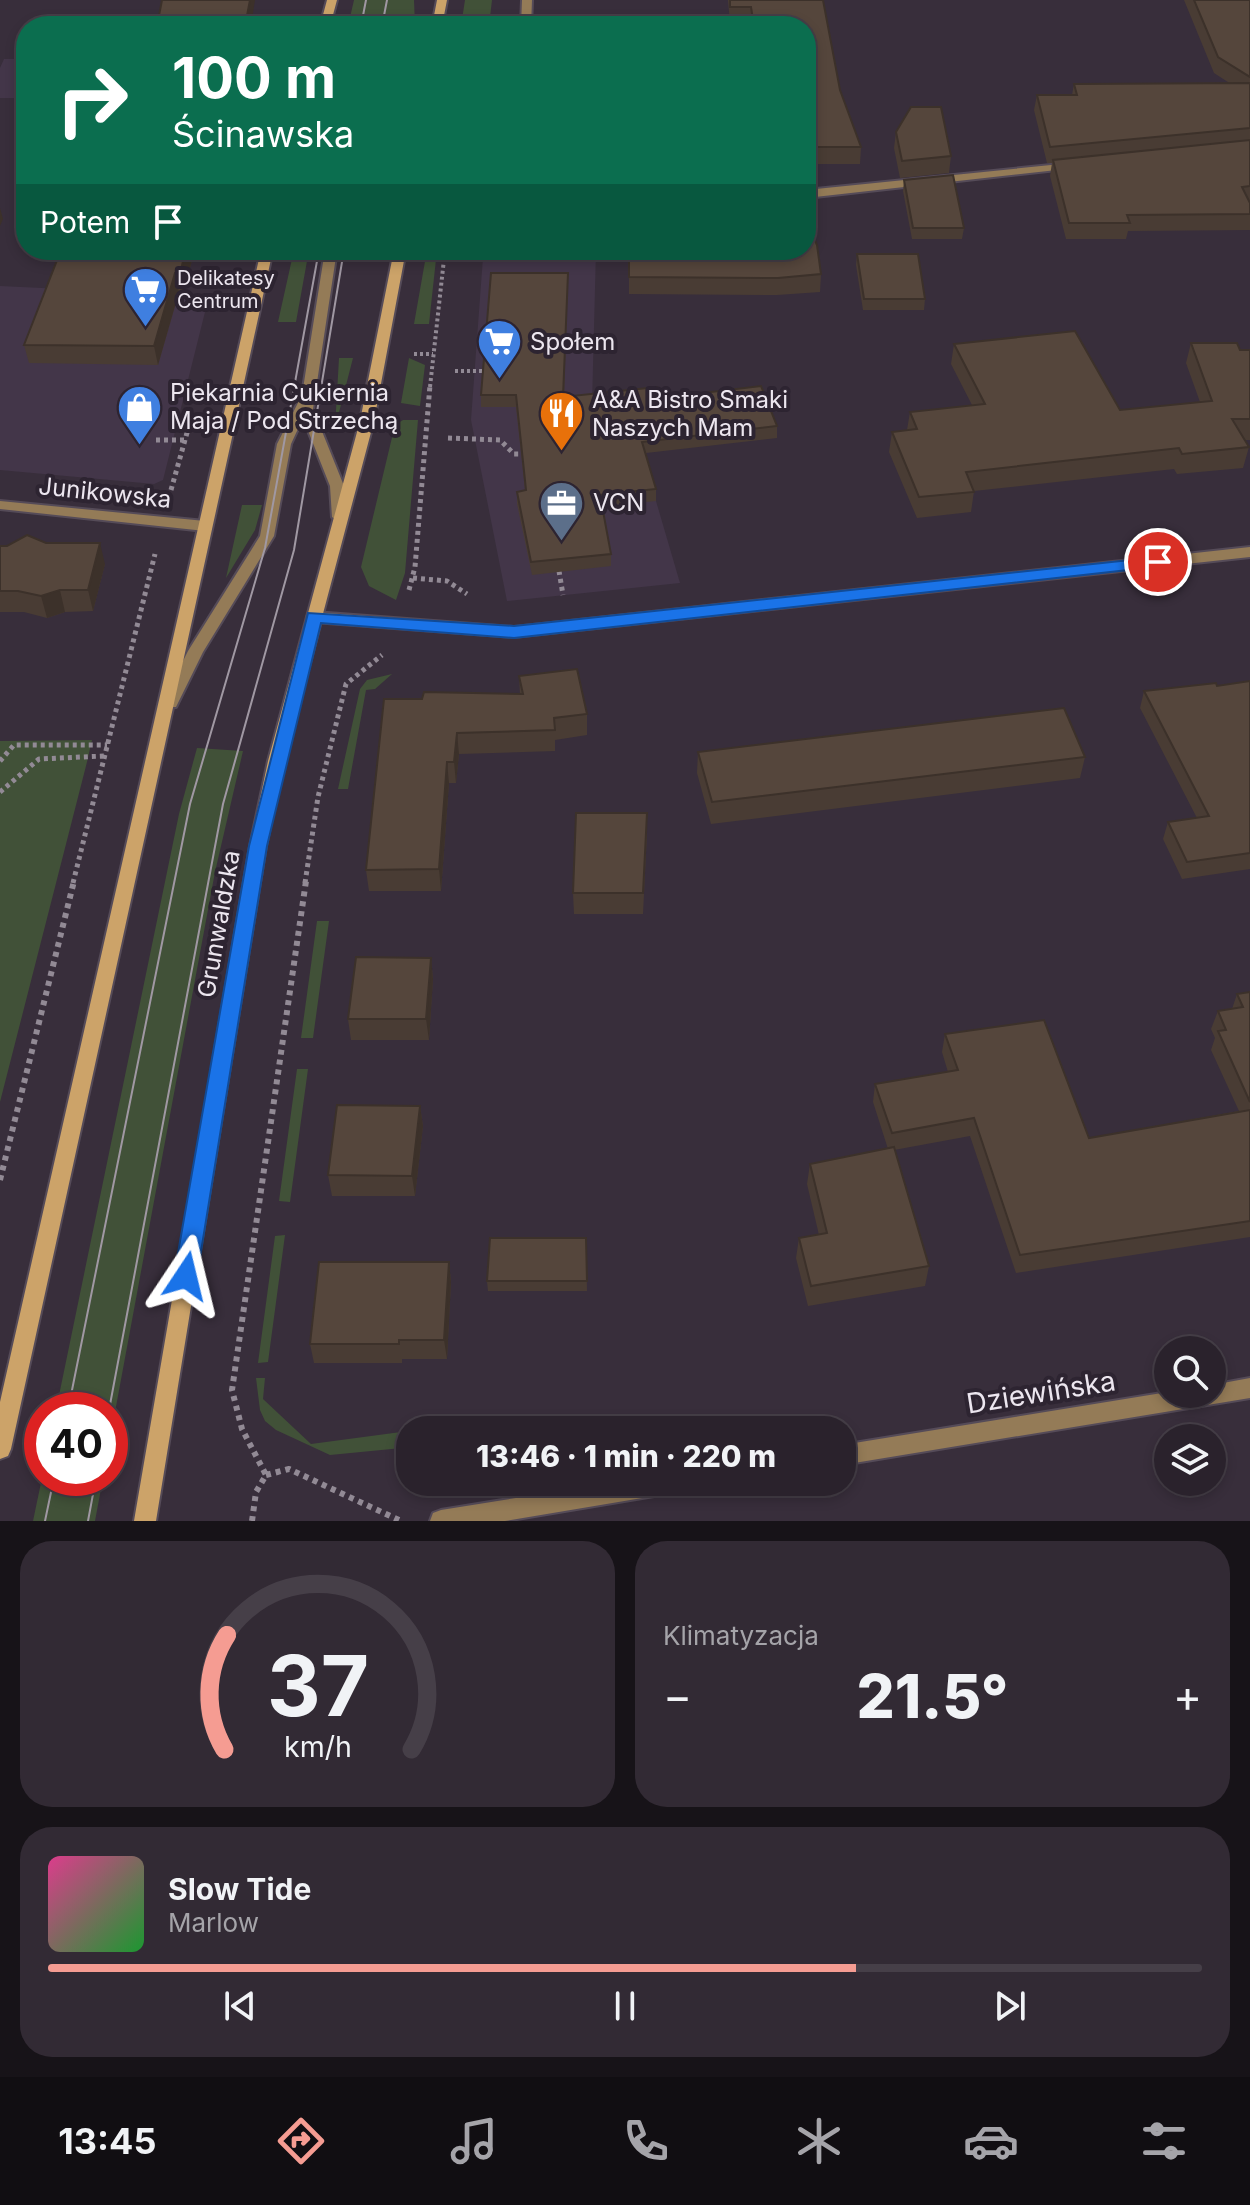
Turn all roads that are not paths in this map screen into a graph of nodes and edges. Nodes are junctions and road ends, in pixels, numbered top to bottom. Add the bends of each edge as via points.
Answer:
1 (1082, 165) edge
2 (816, 193) edge
3 (265, 260) edge
4 (329, 260) edge
5 (398, 260) edge
6 (306, 398) junction
7 (0, 505) edge
8 (205, 526) junction
9 (339, 530) junction
10 (1250, 552) edge
11 (314, 617) junction
12 (165, 713) junction
13 (1250, 1388) edge
14 (0, 1449) edge
15 (856, 1453) edge
16 (593, 1496) edge
17 (145, 1521) edge
18 (441, 1521) edge

1 - 2 street
3 - 8 street
4 - 6 street
5 - 9 street, Grunwaldzka via 367,421
6 - 9 street via 310,423 337,486
6 - 12 street via 284,444 267,536 196,651
7 - 8 street, Junikowska
8 - 12 street
9 - 11 street, Grunwaldzka
10 - 11 street via 529,631
11 - 17 street, Grunwaldzka via 258,846
12 - 14 street
13 - 15 street, Dziewińska
16 - 18 street

